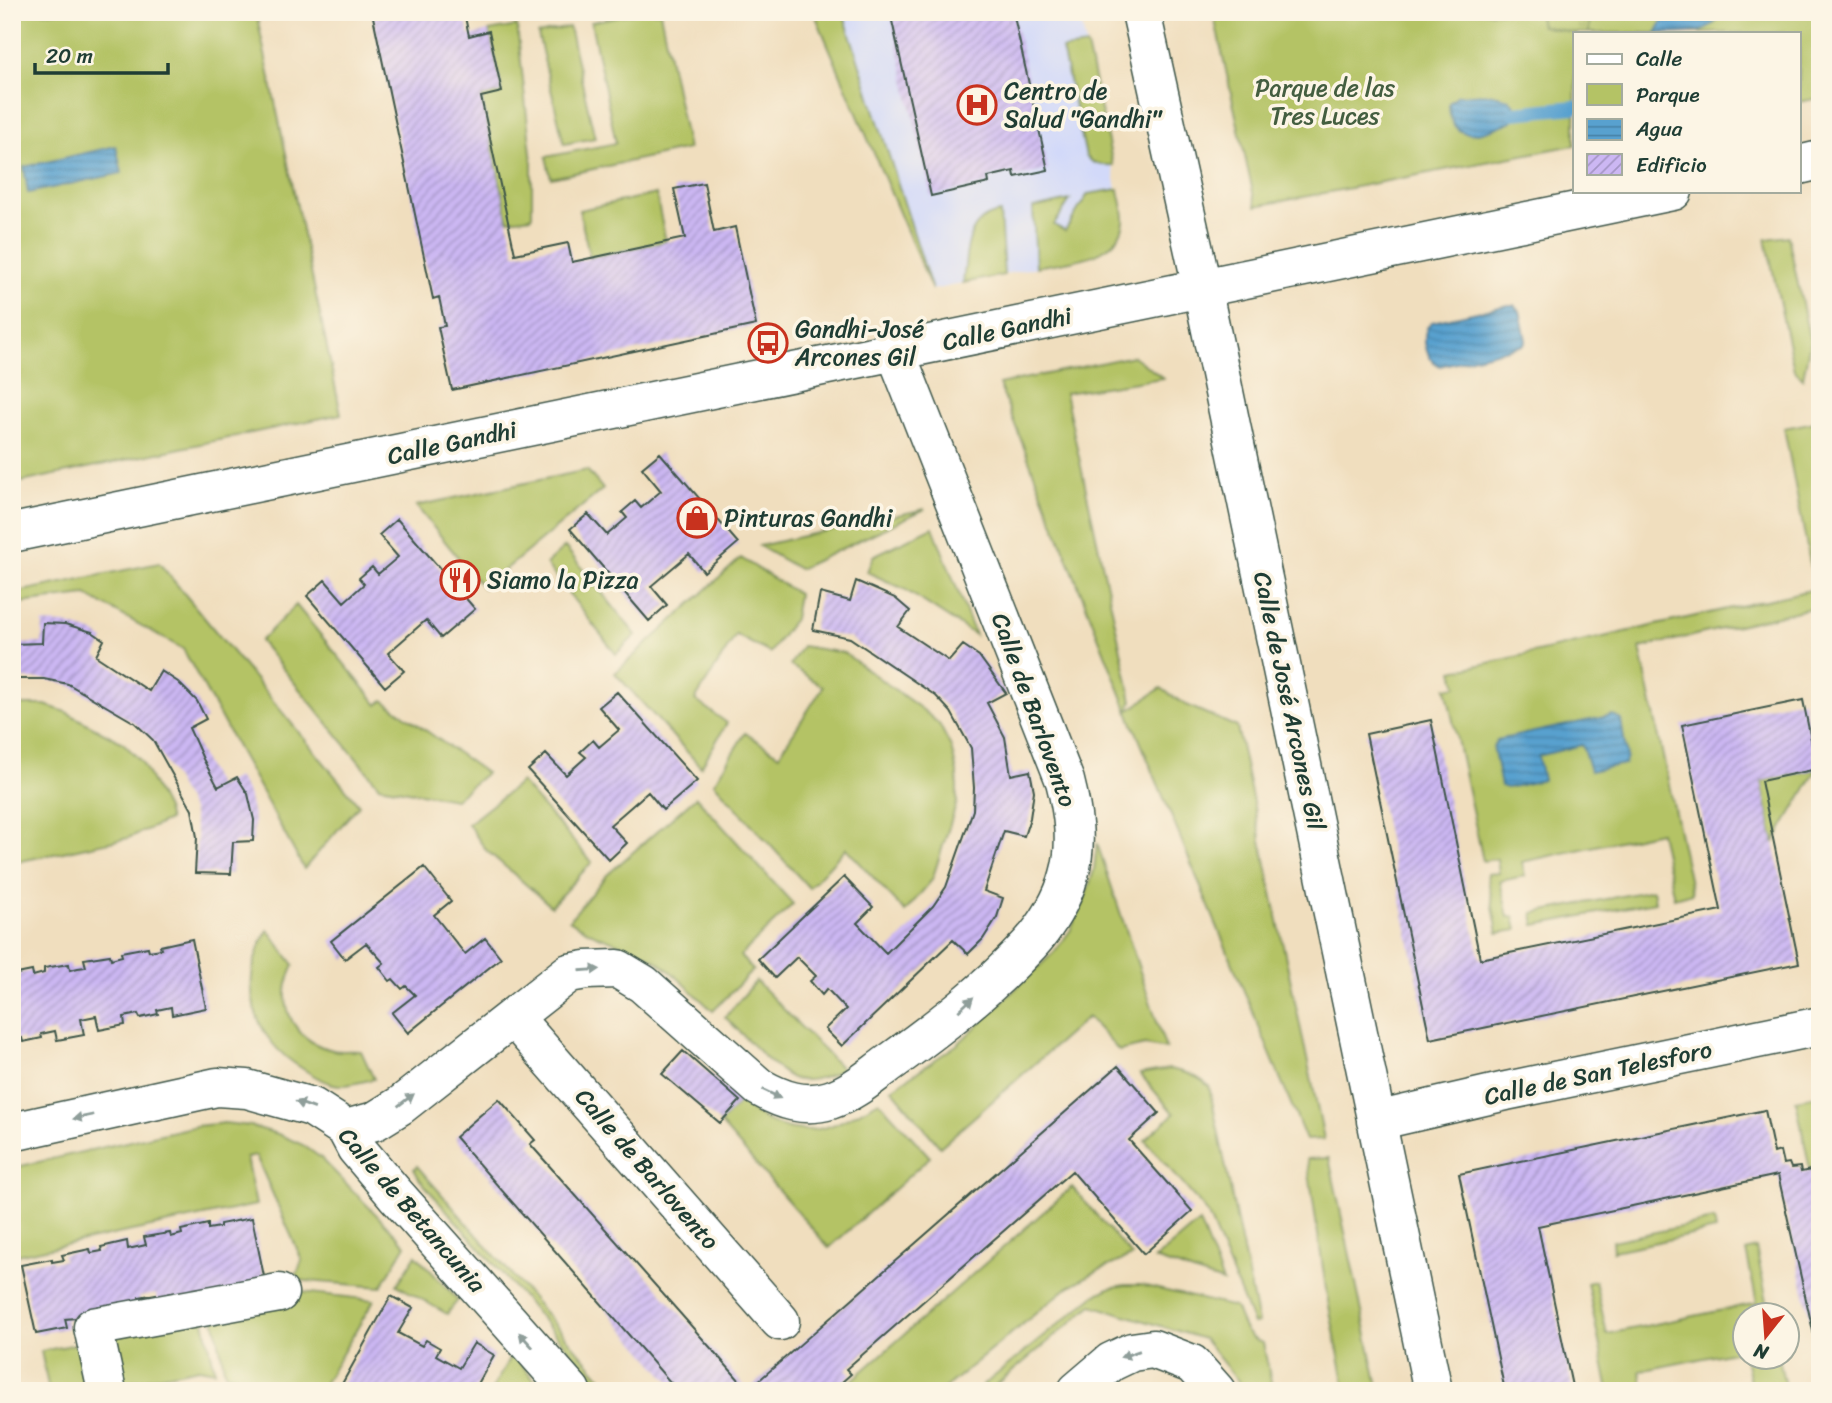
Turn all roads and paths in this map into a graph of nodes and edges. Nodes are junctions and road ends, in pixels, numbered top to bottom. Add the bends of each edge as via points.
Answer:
1 (1141, 12) edge
2 (1820, 160) edge
3 (1800, 165) edge
4 (1668, 192) edge
5 (1202, 287) junction
6 (896, 353) junction
7 (12, 533) edge
8 (513, 1017) junction
9 (1820, 1026) edge
10 (1376, 1121) junction
11 (346, 1129) junction
12 (12, 1132) edge
13 (279, 1293) dead end
14 (780, 1321) dead end
15 (1204, 1378) edge
16 (108, 1391) edge
17 (134, 1391) edge
18 (571, 1391) edge
19 (1077, 1391) edge
20 (1433, 1391) edge

1 - 5 street, Calle de José Arcones Gil
2 - 3 street
4 - 5 street, Calle Gandhi
5 - 6 street, Calle Gandhi
5 - 10 street, Calle de José Arcones Gil
6 - 7 street, Calle Gandhi
8 -> 6 street, Calle de Barlovento via 569,973 618,969 643,984 760,1087 799,1104 829,1100 853,1089 948,1021 1031,943 1048,920 1069,876 1074,845 1065,781
11 -> 8 street, Calle de Barlovento via 375,1121 401,1105
8 - 14 street, Calle de Barlovento
9 - 10 street, Calle de San Telesforo
10 - 20 street, Calle de José Arcones Gil
11 -> 12 street, Calle de Betancunia via 312,1107 247,1089 217,1087
18 -> 11 street, Calle de Betancunia via 387,1185
13 - 16 street via 93,1327
15 -> 19 street via 1153,1349 1111,1362
16 - 17 street via 133,1386

